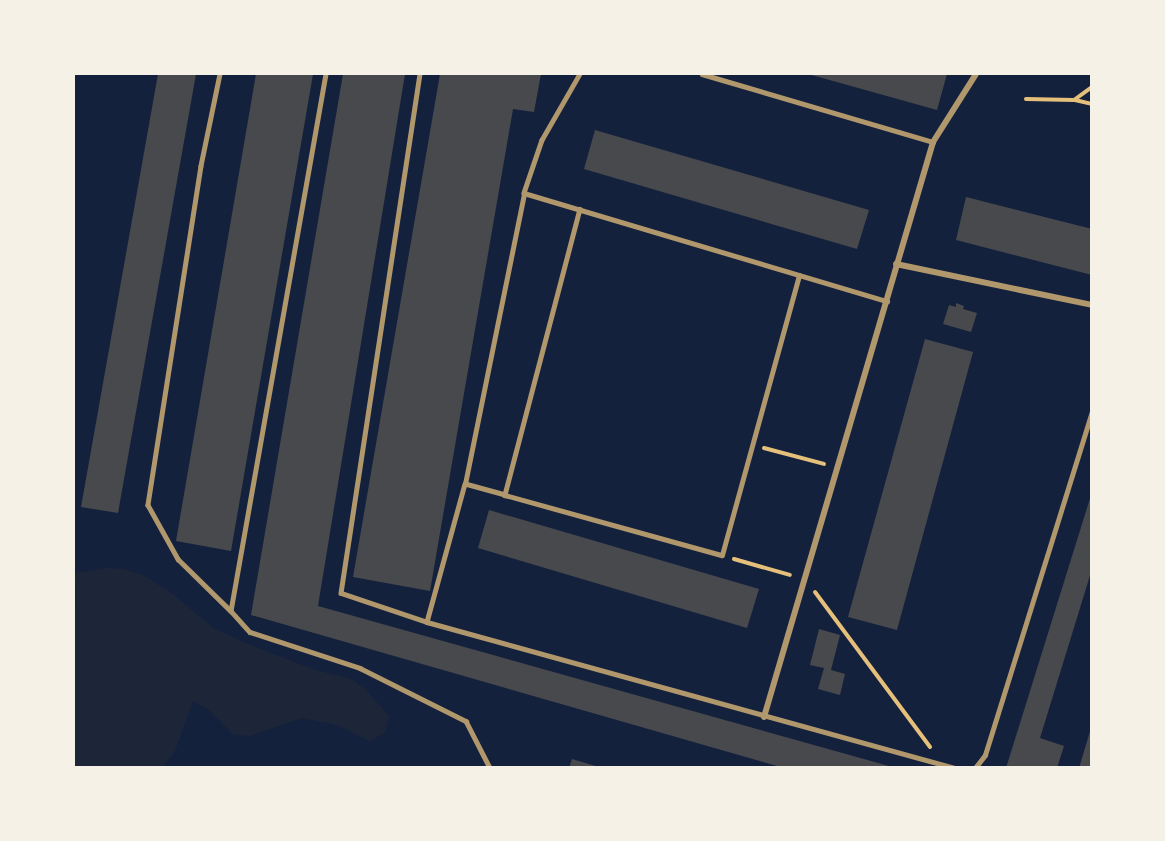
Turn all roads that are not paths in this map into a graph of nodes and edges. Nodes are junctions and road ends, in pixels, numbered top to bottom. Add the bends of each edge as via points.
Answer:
1 (220, 74) edge
2 (327, 74) edge
3 (420, 74) edge
4 (580, 74) edge
5 (702, 74) edge
6 (976, 74) edge
7 (933, 142) junction
8 (524, 193) junction
9 (580, 209) junction
10 (896, 264) junction
11 (799, 275) junction
12 (887, 301) junction
13 (1092, 305) edge
14 (1092, 412) edge
15 (465, 484) junction
16 (505, 495) junction
17 (231, 611) junction
18 (427, 622) junction
19 (764, 717) junction
20 (945, 767) edge
21 (490, 768) edge
22 (955, 768) edge
23 (975, 768) edge

1 - 17 lane via 201,166 148,505 178,559
2 - 17 lane
3 - 18 lane via 341,593
4 - 8 lane via 542,140
5 - 7 lane
6 - 7 street
7 - 10 street
8 - 9 lane
8 - 15 lane
9 - 11 lane
9 - 16 lane
10 - 12 street
10 - 13 street
11 - 12 lane
11 - 16 lane via 722,555
12 - 19 street
14 - 23 lane via 986,755
15 - 16 lane
15 - 18 lane
17 - 21 lane via 250,632 360,668 466,721
18 - 19 lane
19 - 20 lane
20 - 22 lane

